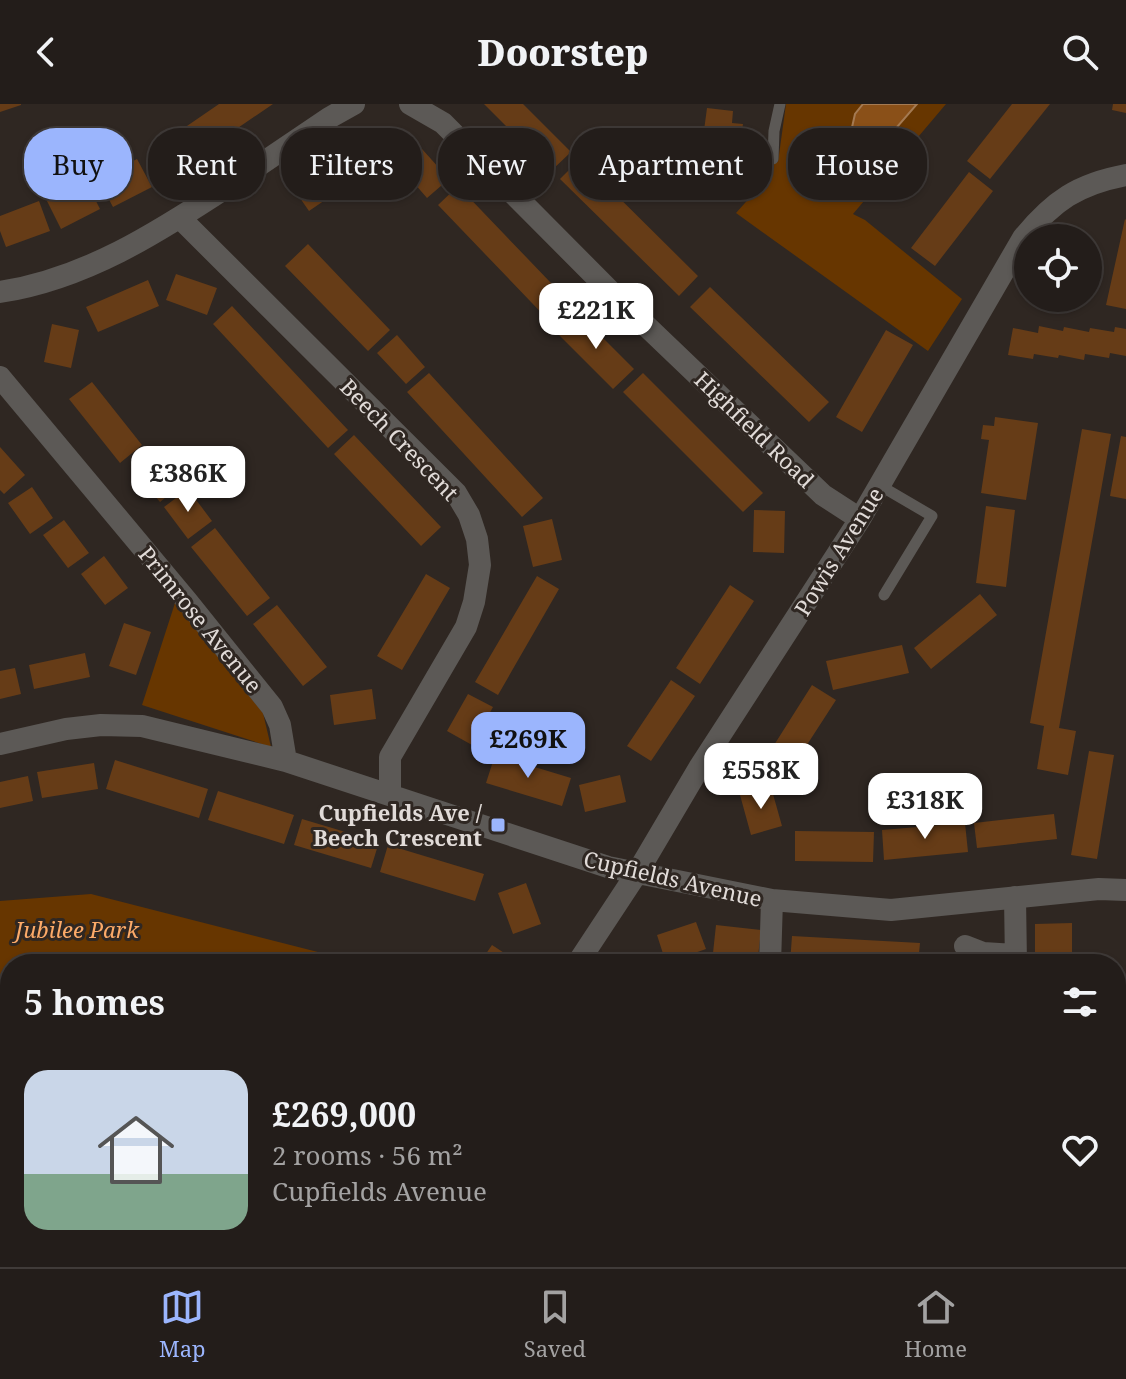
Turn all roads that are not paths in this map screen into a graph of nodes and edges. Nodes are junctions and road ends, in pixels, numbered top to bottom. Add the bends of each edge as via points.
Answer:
1 (354, 104) edge
2 (410, 104) edge
3 (780, 104) edge
4 (773, 159) dead end
5 (1126, 175) edge
6 (180, 218) junction
7 (0, 292) edge
8 (0, 377) edge
9 (879, 485) junction
10 (860, 519) junction
11 (884, 595) dead end
12 (0, 744) edge
13 (286, 761) junction
14 (390, 795) junction
15 (637, 873) junction
16 (1126, 890) edge
17 (1015, 897) junction
18 (772, 900) junction
19 (965, 946) dead end
20 (584, 954) edge
21 (770, 954) edge
22 (988, 954) edge
23 (1016, 954) edge

1 - 6 street
2 - 10 street, Highfield Road via 443,123 823,495
3 - 4 lane
5 - 9 street, Powis Avenue via 1103,179 1060,199 1040,216
6 - 7 street via 84,269
6 - 14 street, Beech Crescent via 456,493 469,515 480,565 474,602 466,627 390,757
8 - 13 street, Primrose Avenue via 272,707
9 - 10 street, Powis Avenue
9 - 11 lane via 932,516
10 - 15 street, Powis Avenue
12 - 13 street, Cupfields Avenue via 66,729 142,726
13 - 14 street, Cupfields Avenue
14 - 15 street, Cupfields Avenue
15 - 18 street, Cupfields Avenue
15 - 20 street, Powis Avenue
16 - 17 street, Cupfields Avenue
17 - 18 street, Cupfields Avenue via 891,910
17 - 23 street
18 - 21 street
19 - 22 street

